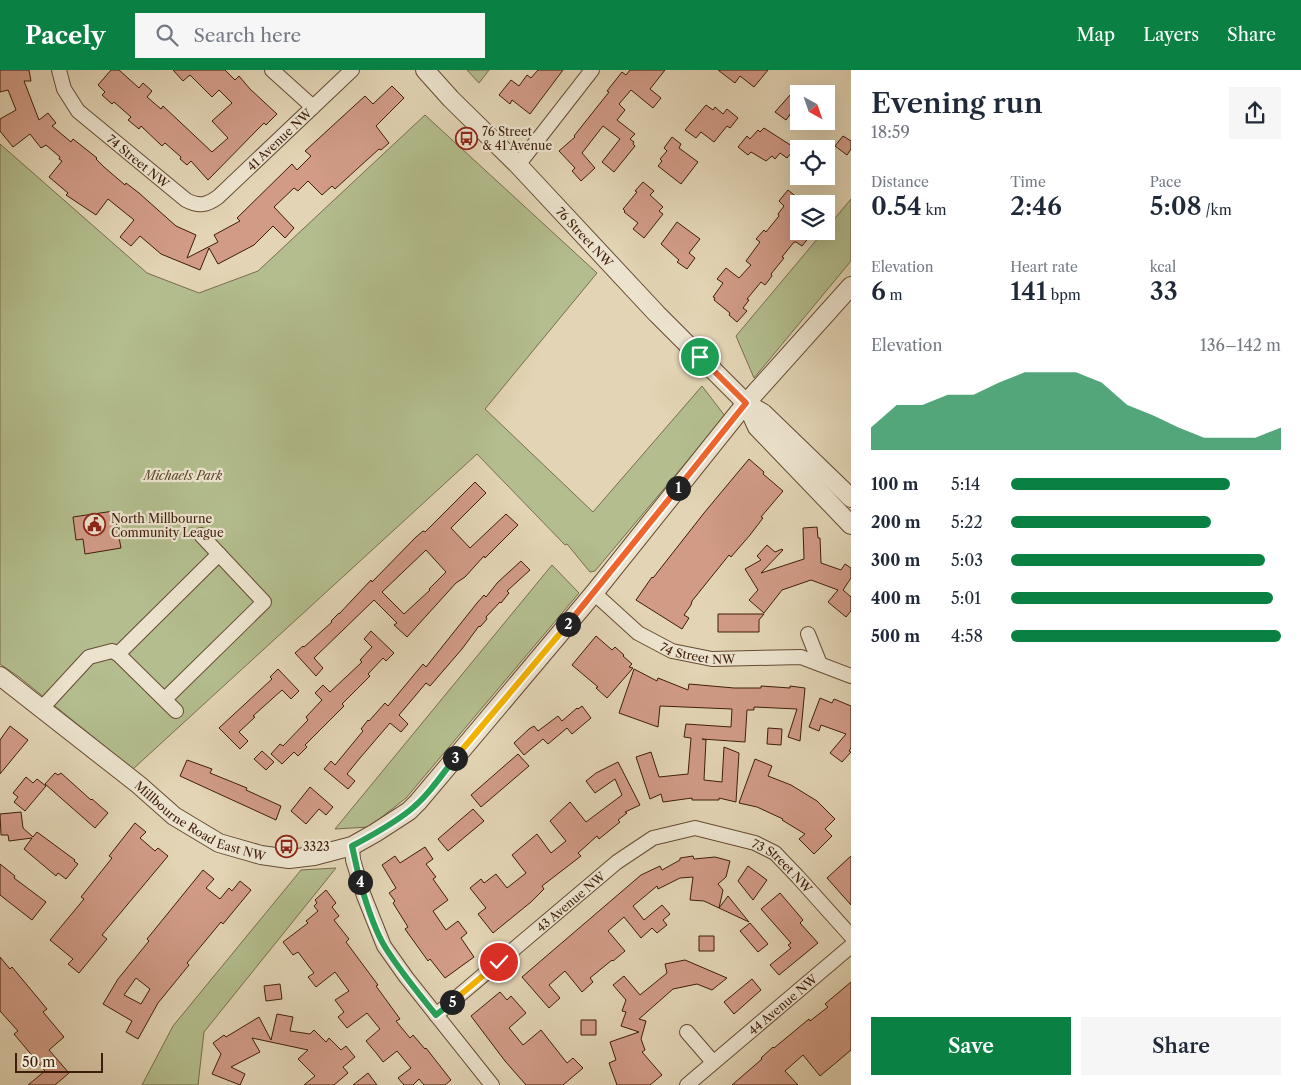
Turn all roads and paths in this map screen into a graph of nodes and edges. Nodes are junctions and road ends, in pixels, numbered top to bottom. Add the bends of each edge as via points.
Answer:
1 (59, 70) edge
2 (272, 70) edge
3 (352, 70) edge
4 (425, 70) edge
5 (592, 70) edge
6 (313, 107) junction
7 (518, 165) junction
8 (202, 205) joint
9 (851, 286) edge
10 (746, 403) junction
11 (851, 498) edge
12 (851, 525) edge
13 (202, 535) dead end
14 (219, 554) junction
15 (594, 593) junction
16 (808, 634) dead end
17 (118, 654) junction
18 (820, 664) junction
19 (0, 676) edge
20 (851, 676) edge
21 (165, 699) junction
22 (42, 708) junction
23 (176, 710) dead end
24 (694, 828) joint
25 (352, 846) junction
26 (851, 936) edge
27 (851, 946) edge
28 (436, 1015) junction
29 (687, 1032) dead end
30 (713, 1062) junction
31 (487, 1083) edge
32 (687, 1085) edge

1 - 8 street, 74 Street NW via 64,89 78,111 186,200
2 - 6 street
3 - 6 street, 41 Avenue NW
4 - 7 street, 76 Street NW
5 - 7 street
6 - 8 street, 41 Avenue NW via 218,197
7 - 10 street, 76 Street NW via 657,314
9 - 10 street, Millbourne Road East NW
10 - 11 street, 76 Street NW via 763,413
10 - 12 street, 76 Street NW via 757,427
10 - 15 street, Millbourne Road East NW
13 - 14 street
14 - 17 street
14 - 21 street via 264,602
15 - 18 street, 74 Street NW via 638,633 672,651 712,659 801,657
15 - 25 street, Millbourne Road East NW via 418,802
16 - 18 street
17 - 21 street
17 - 22 street via 112,651 88,656
18 - 20 street, 74 Street NW
19 - 22 street, Millbourne Road East NW
21 - 23 street
22 - 25 street, Millbourne Road East NW via 174,816 219,843 289,859
24 - 26 street, 73 Street NW via 755,843 775,853
24 - 28 street, 43 Avenue NW via 653,838 616,862
25 - 28 street via 364,896 384,946
27 - 30 street, 44 Avenue NW
28 - 31 street
29 - 30 street
30 - 32 street, 44 Avenue NW

